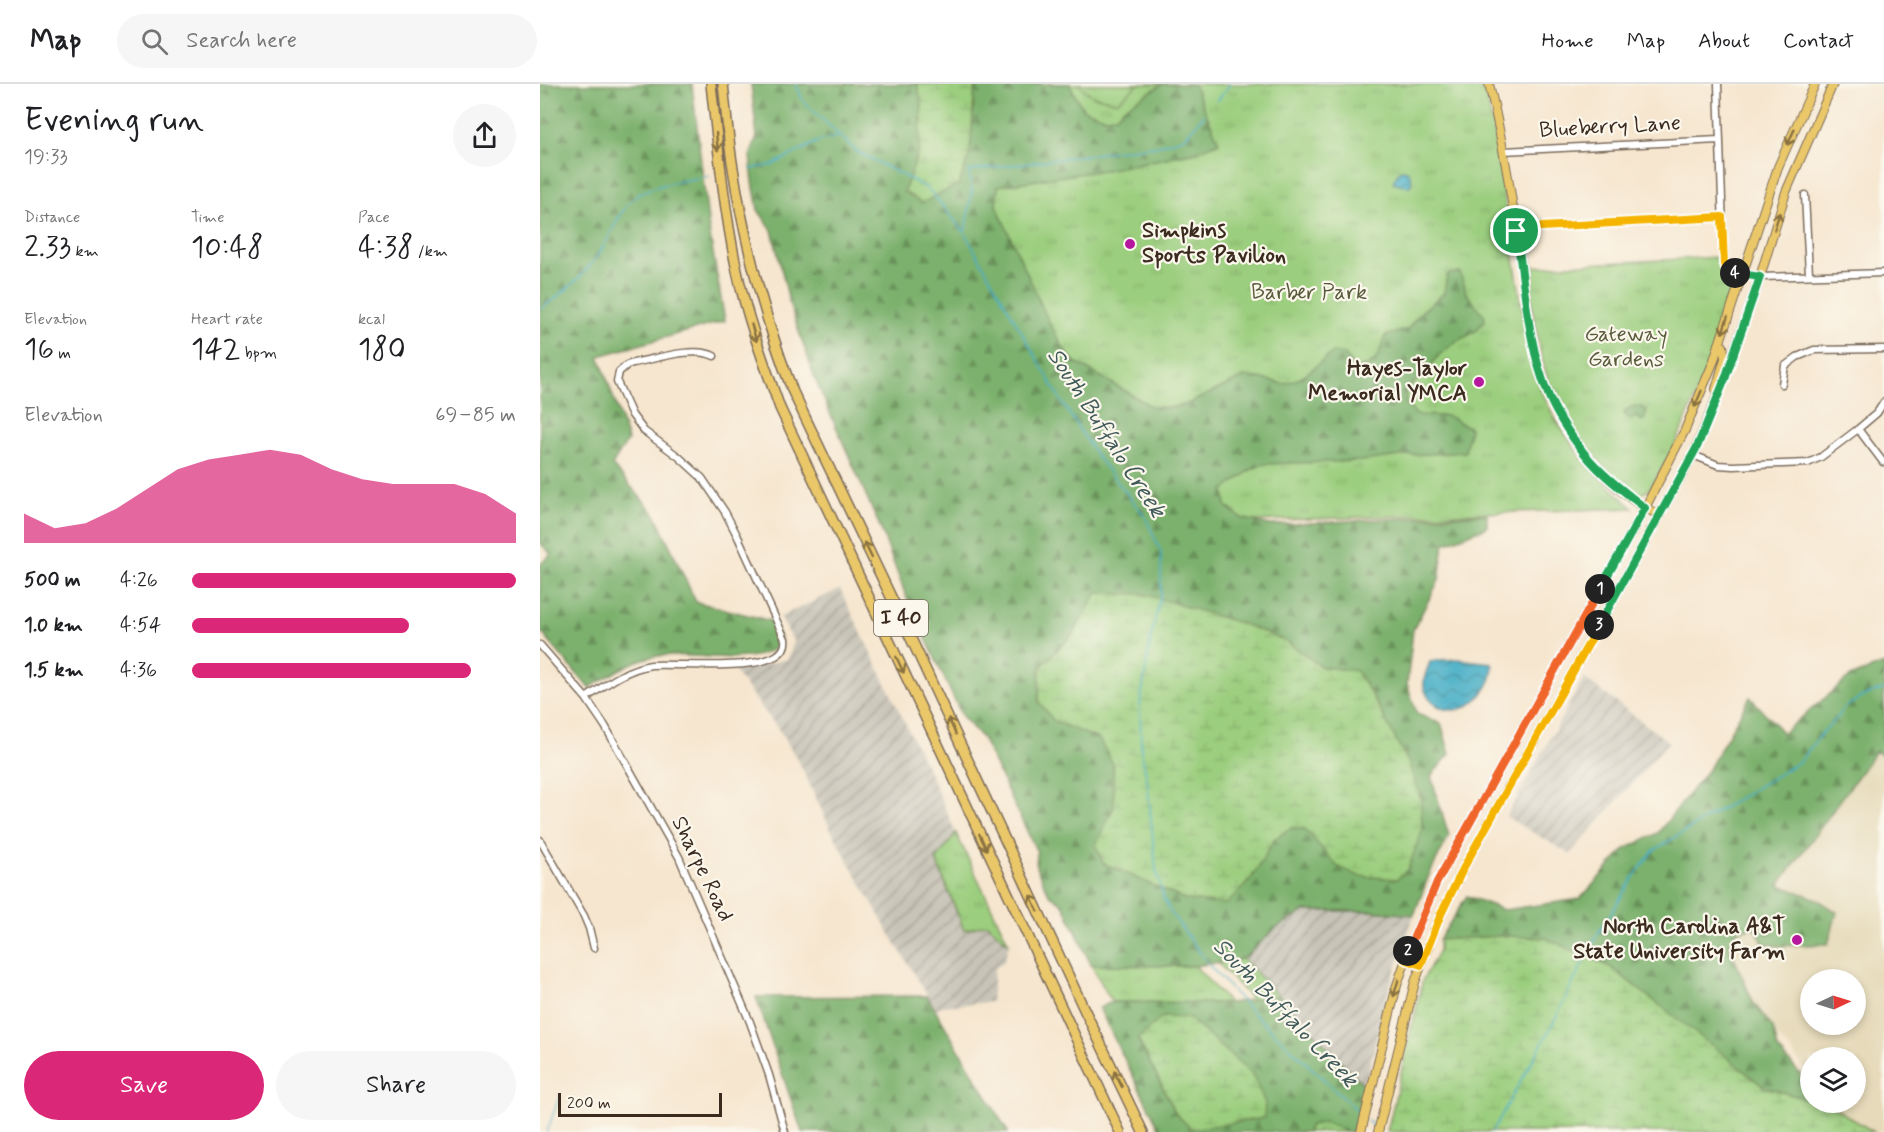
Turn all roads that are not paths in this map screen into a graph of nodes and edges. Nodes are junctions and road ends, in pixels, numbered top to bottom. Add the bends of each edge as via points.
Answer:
1 (711, 84) edge
2 (723, 84) edge
3 (1489, 84) edge
4 (1718, 84) edge
5 (1815, 84) edge
6 (1833, 84) edge
7 (1719, 140) junction
8 (1503, 151) junction
9 (1805, 195) dead end
10 (1722, 217) junction
11 (1516, 231) junction
12 (1884, 273) edge
13 (1742, 274) junction
14 (1809, 274) junction
15 (1760, 277) junction
16 (1719, 344) junction
17 (1884, 349) edge
18 (714, 356) dead end
19 (1782, 384) dead end
20 (1884, 402) edge
21 (1858, 429) junction
22 (1697, 447) junction
23 (1693, 456) junction
24 (1883, 462) edge
25 (1645, 508) junction
26 (1660, 515) junction
27 (540, 645) edge
28 (586, 698) junction
29 (540, 840) edge
30 (594, 948) dead end
31 (1405, 959) junction
32 (1421, 965) junction
33 (785, 1132) edge
34 (1119, 1132) edge
35 (1143, 1132) edge
36 (1361, 1132) edge
37 (1378, 1132) edge

1 -> 34 highway, I 40 via 722,188 737,273 780,408
35 -> 2 highway, I 40 via 793,392 767,319 746,237
3 - 8 main road
4 - 7 street
5 -> 13 main road via 1778,167
15 -> 6 main road via 1786,192
7 - 8 street, Blueberry Lane
7 - 10 street
8 - 11 main road
9 - 14 street
10 - 11 street
10 - 13 street via 1724,264 1728,270
11 - 25 main road via 1531,328 1548,394 1579,446 1613,483
12 - 14 street
13 - 15 street
13 -> 16 main road
14 - 15 street
15 - 22 main road
16 - 22 main road via 1725,358
16 -> 25 main road via 1685,430
17 - 19 street via 1814,350 1785,366
18 - 28 street via 694,352 633,363 619,372 617,382 644,431 694,471 714,494 738,537 786,645 782,652 765,660 733,666 645,667 618,677
20 - 21 street
21 - 23 street via 1808,463 1733,466
21 - 24 street
22 - 23 main road
23 - 26 main road
25 - 26 main road
25 - 31 main road via 1437,882
26 - 32 main road via 1465,865
27 - 28 street, Sharpe Road
28 - 33 street, Sharpe Road via 623,757 693,887 750,1022
29 - 30 street via 584,915
31 - 32 main road
31 -> 36 main road
32 - 37 main road

